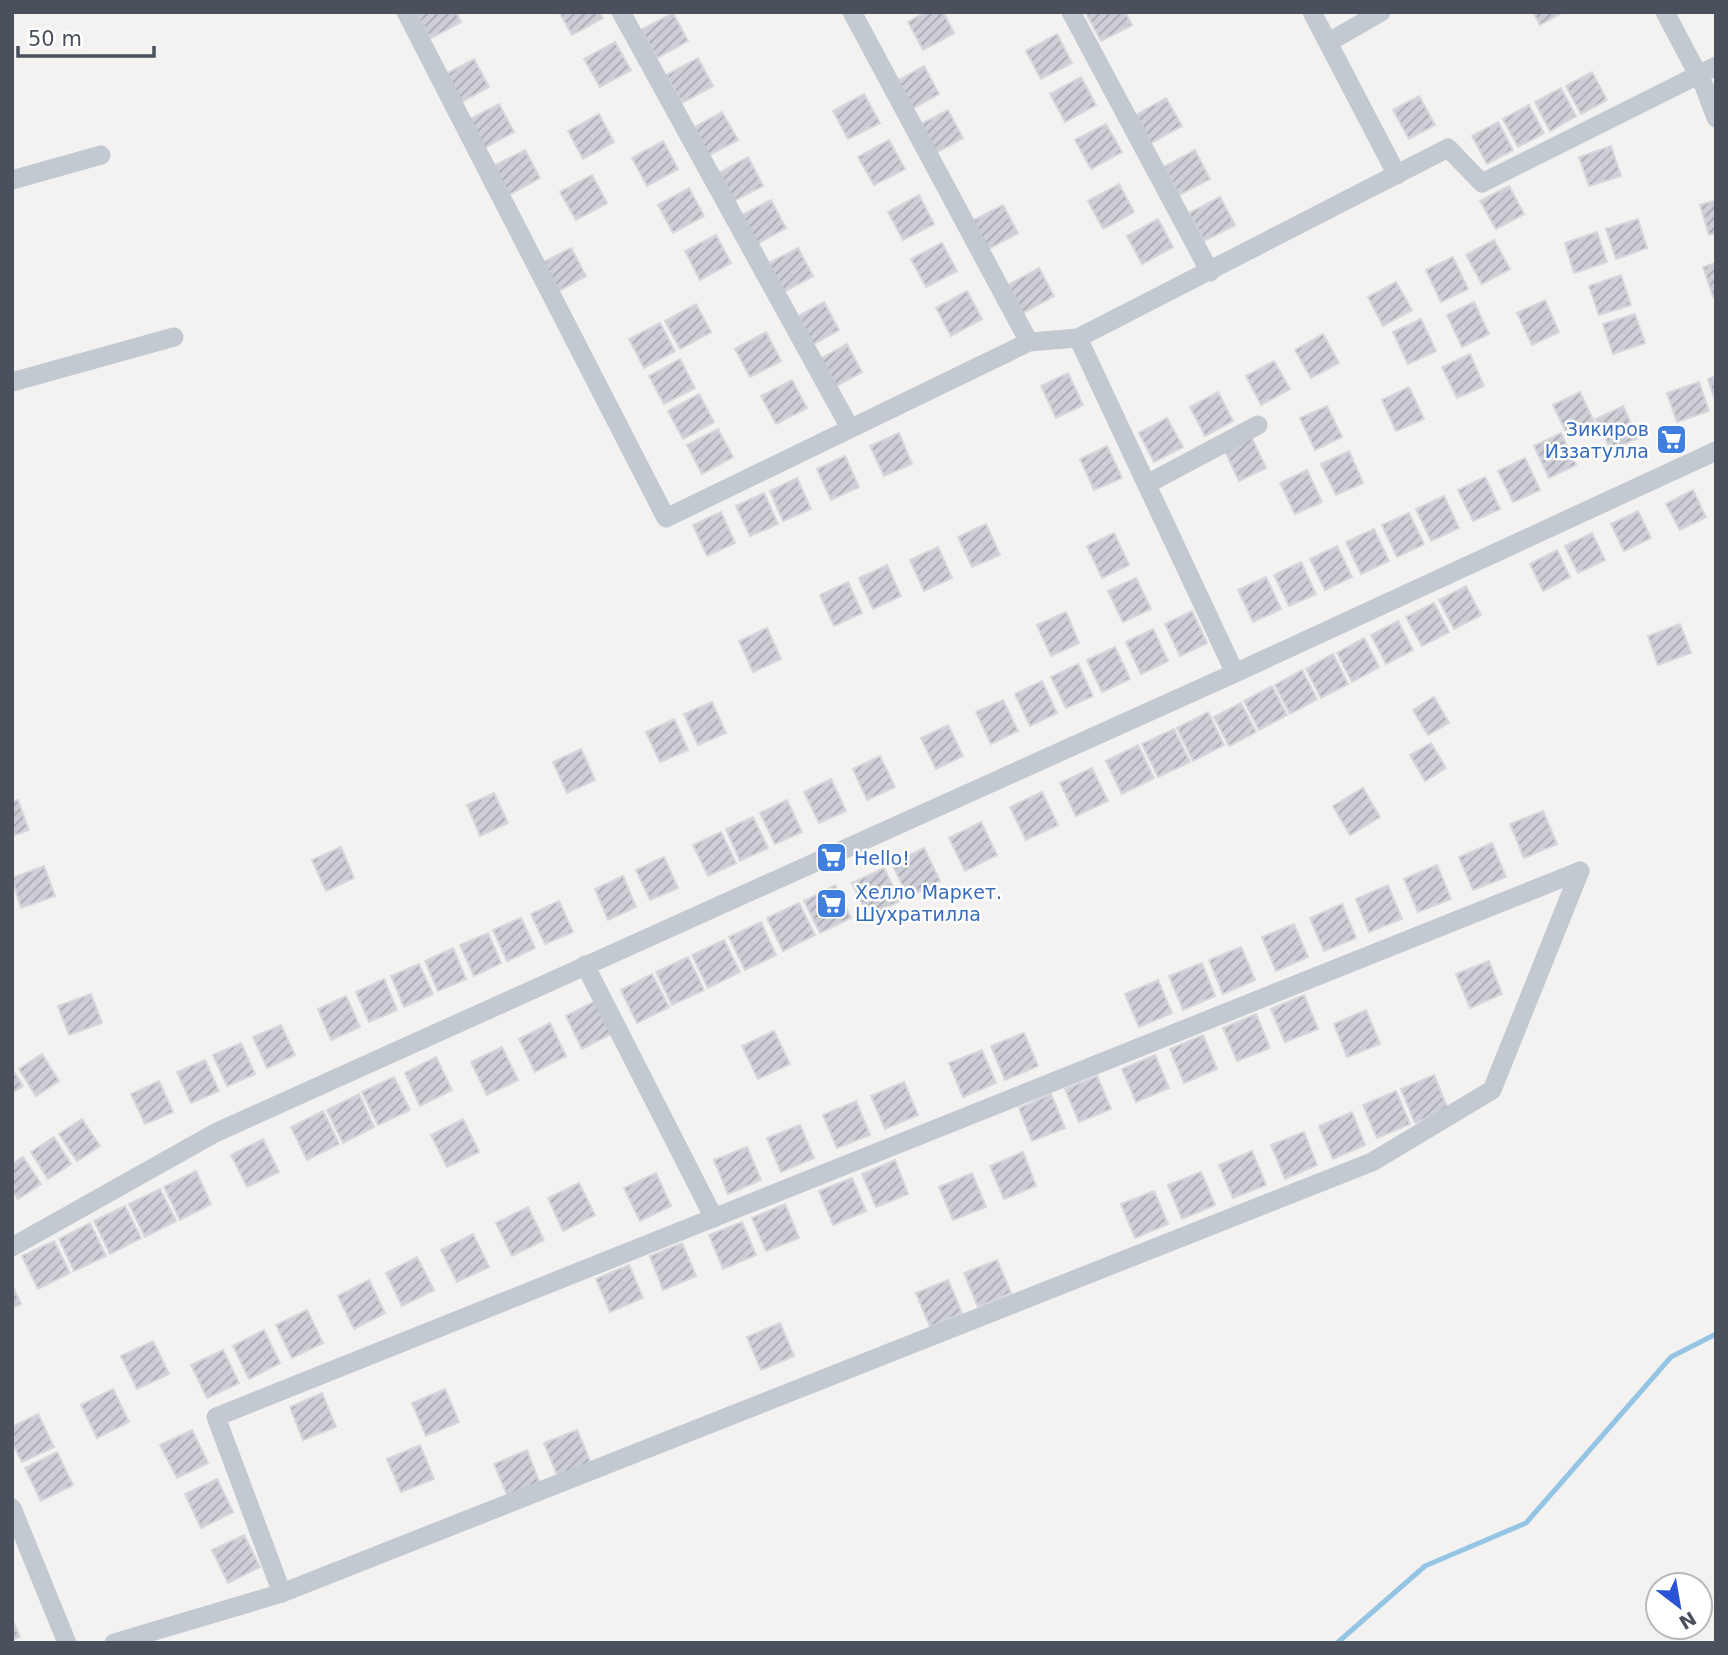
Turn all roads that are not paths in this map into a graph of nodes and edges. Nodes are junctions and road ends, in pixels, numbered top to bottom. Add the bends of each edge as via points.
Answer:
1 (406, 12) edge
2 (621, 12) edge
3 (852, 12) edge
4 (1071, 12) edge
5 (1312, 12) edge
6 (1381, 12) edge
7 (1665, 12) edge
8 (1329, 42) junction
9 (1707, 71) edge
10 (1716, 118) edge
11 (101, 155) dead end
12 (1397, 175) junction
13 (12, 180) edge
14 (1210, 272) junction
15 (174, 337) dead end
16 (1078, 338) junction
17 (1029, 342) junction
18 (12, 383) edge
19 (1258, 425) dead end
20 (850, 428) junction
21 (1716, 451) edge
22 (1147, 484) junction
23 (1234, 673) junction
24 (585, 965) junction
25 (714, 1217) junction
26 (12, 1247) edge
27 (12, 1508) edge
28 (282, 1593) junction
29 (67, 1643) edge
30 (114, 1643) edge

1 - 20 street via 666,519
2 - 20 street
3 - 17 street
4 - 14 street
5 - 8 street
6 - 8 street
7 - 9 street
8 - 12 street
9 - 10 street
9 - 12 street via 1482,183 1448,148
11 - 13 street
12 - 14 street
14 - 16 street
15 - 18 street
16 - 17 street
16 - 22 street
17 - 20 street
19 - 22 street
21 - 23 street
22 - 23 street
23 - 24 street
24 - 25 street
24 - 26 street via 215,1132
25 - 28 street via 216,1417
25 - 28 street via 1580,871 1492,1090 1372,1162
27 - 29 street
28 - 30 street

